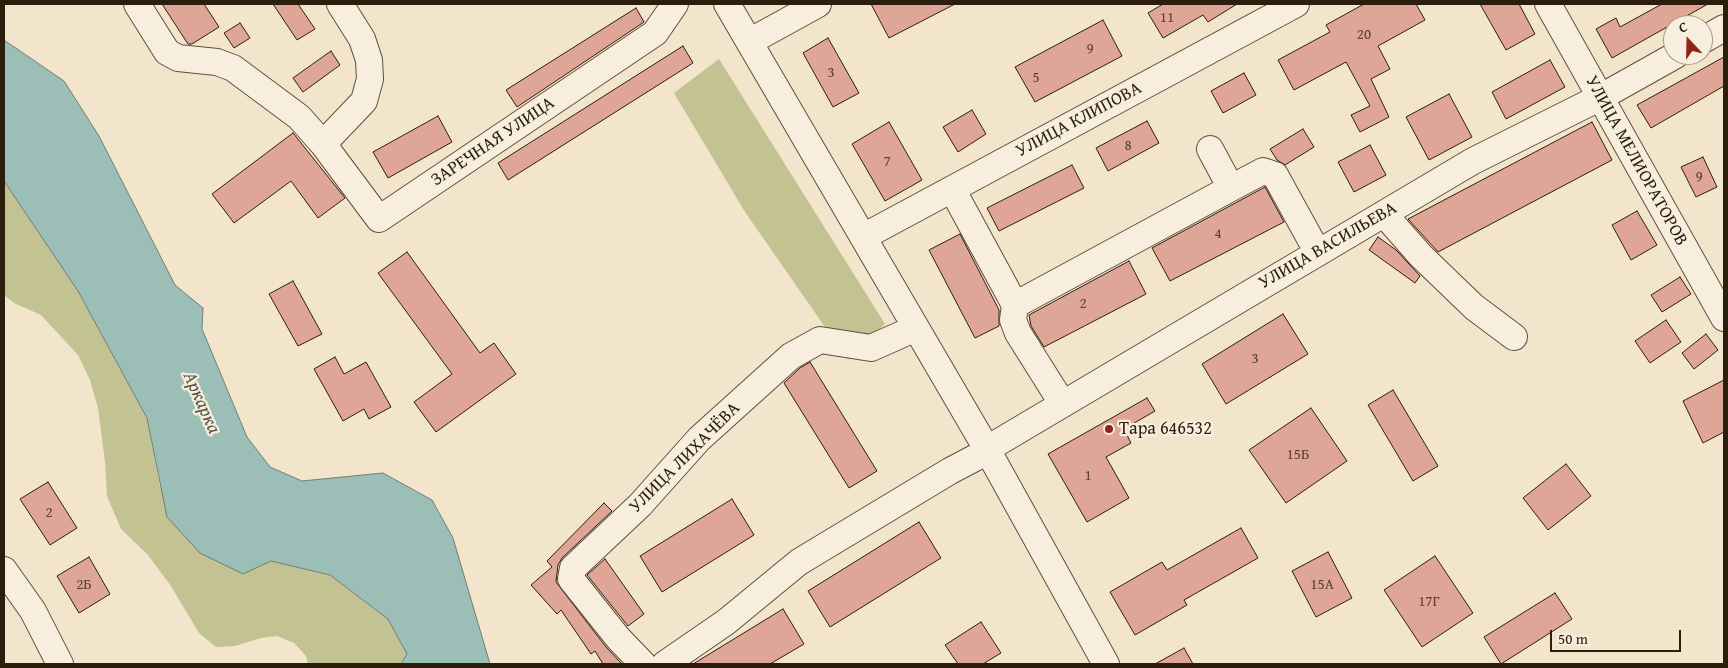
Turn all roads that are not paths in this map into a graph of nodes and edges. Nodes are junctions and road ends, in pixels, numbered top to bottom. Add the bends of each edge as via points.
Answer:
1 (137, 4) edge
2 (340, 4) edge
3 (675, 4) edge
4 (727, 4) edge
5 (818, 4) edge
6 (1296, 4) edge
7 (1548, 4) edge
8 (1724, 28) edge
9 (1713, 34) edge
10 (749, 42) junction
11 (1663, 62) edge
12 (1601, 97) junction
13 (323, 144) junction
14 (1210, 149) dead end
15 (1231, 188) junction
16 (952, 189) junction
17 (1384, 214) junction
18 (864, 237) junction
19 (1318, 252) junction
20 (1014, 305) junction
21 (1724, 318) edge
22 (916, 328) junction
23 (1514, 337) dead end
24 (1062, 404) junction
25 (988, 450) junction
26 (4, 570) edge
27 (60, 664) edge
28 (643, 664) edge
29 (665, 664) edge
30 (1106, 664) edge

1 - 13 street, ЗАРЕЧНАЯ УЛИЦА via 168,52 178,58 217,62 234,68 299,117
2 - 13 street via 362,39 370,79 364,101
3 - 13 street, ЗАРЕЧНАЯ УЛИЦА via 655,33 379,219
4 - 10 street
5 - 10 street
6 - 16 street, УЛИЦА КЛИПОВА
7 - 12 street, УЛИЦА МЕЛИОРАТОРОВ
8 - 9 street
10 - 18 street
11 - 12 street, УЛИЦА ВАСИЛЬЕВА
12 - 17 street, УЛИЦА ВАСИЛЬЕВА via 1473,161
12 - 21 street, УЛИЦА МЕЛИОРАТОРОВ
14 - 15 street
15 - 19 street via 1263,171 1275,175
15 - 20 street
16 - 18 street, УЛИЦА КЛИПОВА
16 - 20 street
17 - 19 street, УЛИЦА ВАСИЛЬЕВА
17 - 23 street via 1421,256 1474,307
18 - 22 street
19 - 24 street, УЛИЦА ВАСИЛЬЕВА
20 - 24 street via 1013,320 1018,333
22 - 25 street
22 - 28 street, УЛИЦА ЛИХАЧЁВА via 871,348 820,340 791,356 699,439 640,505 573,568 571,579
24 - 25 street, УЛИЦА ВАСИЛЬЕВА
25 - 29 street via 799,562 726,622
25 - 30 street
26 - 27 street via 33,610

